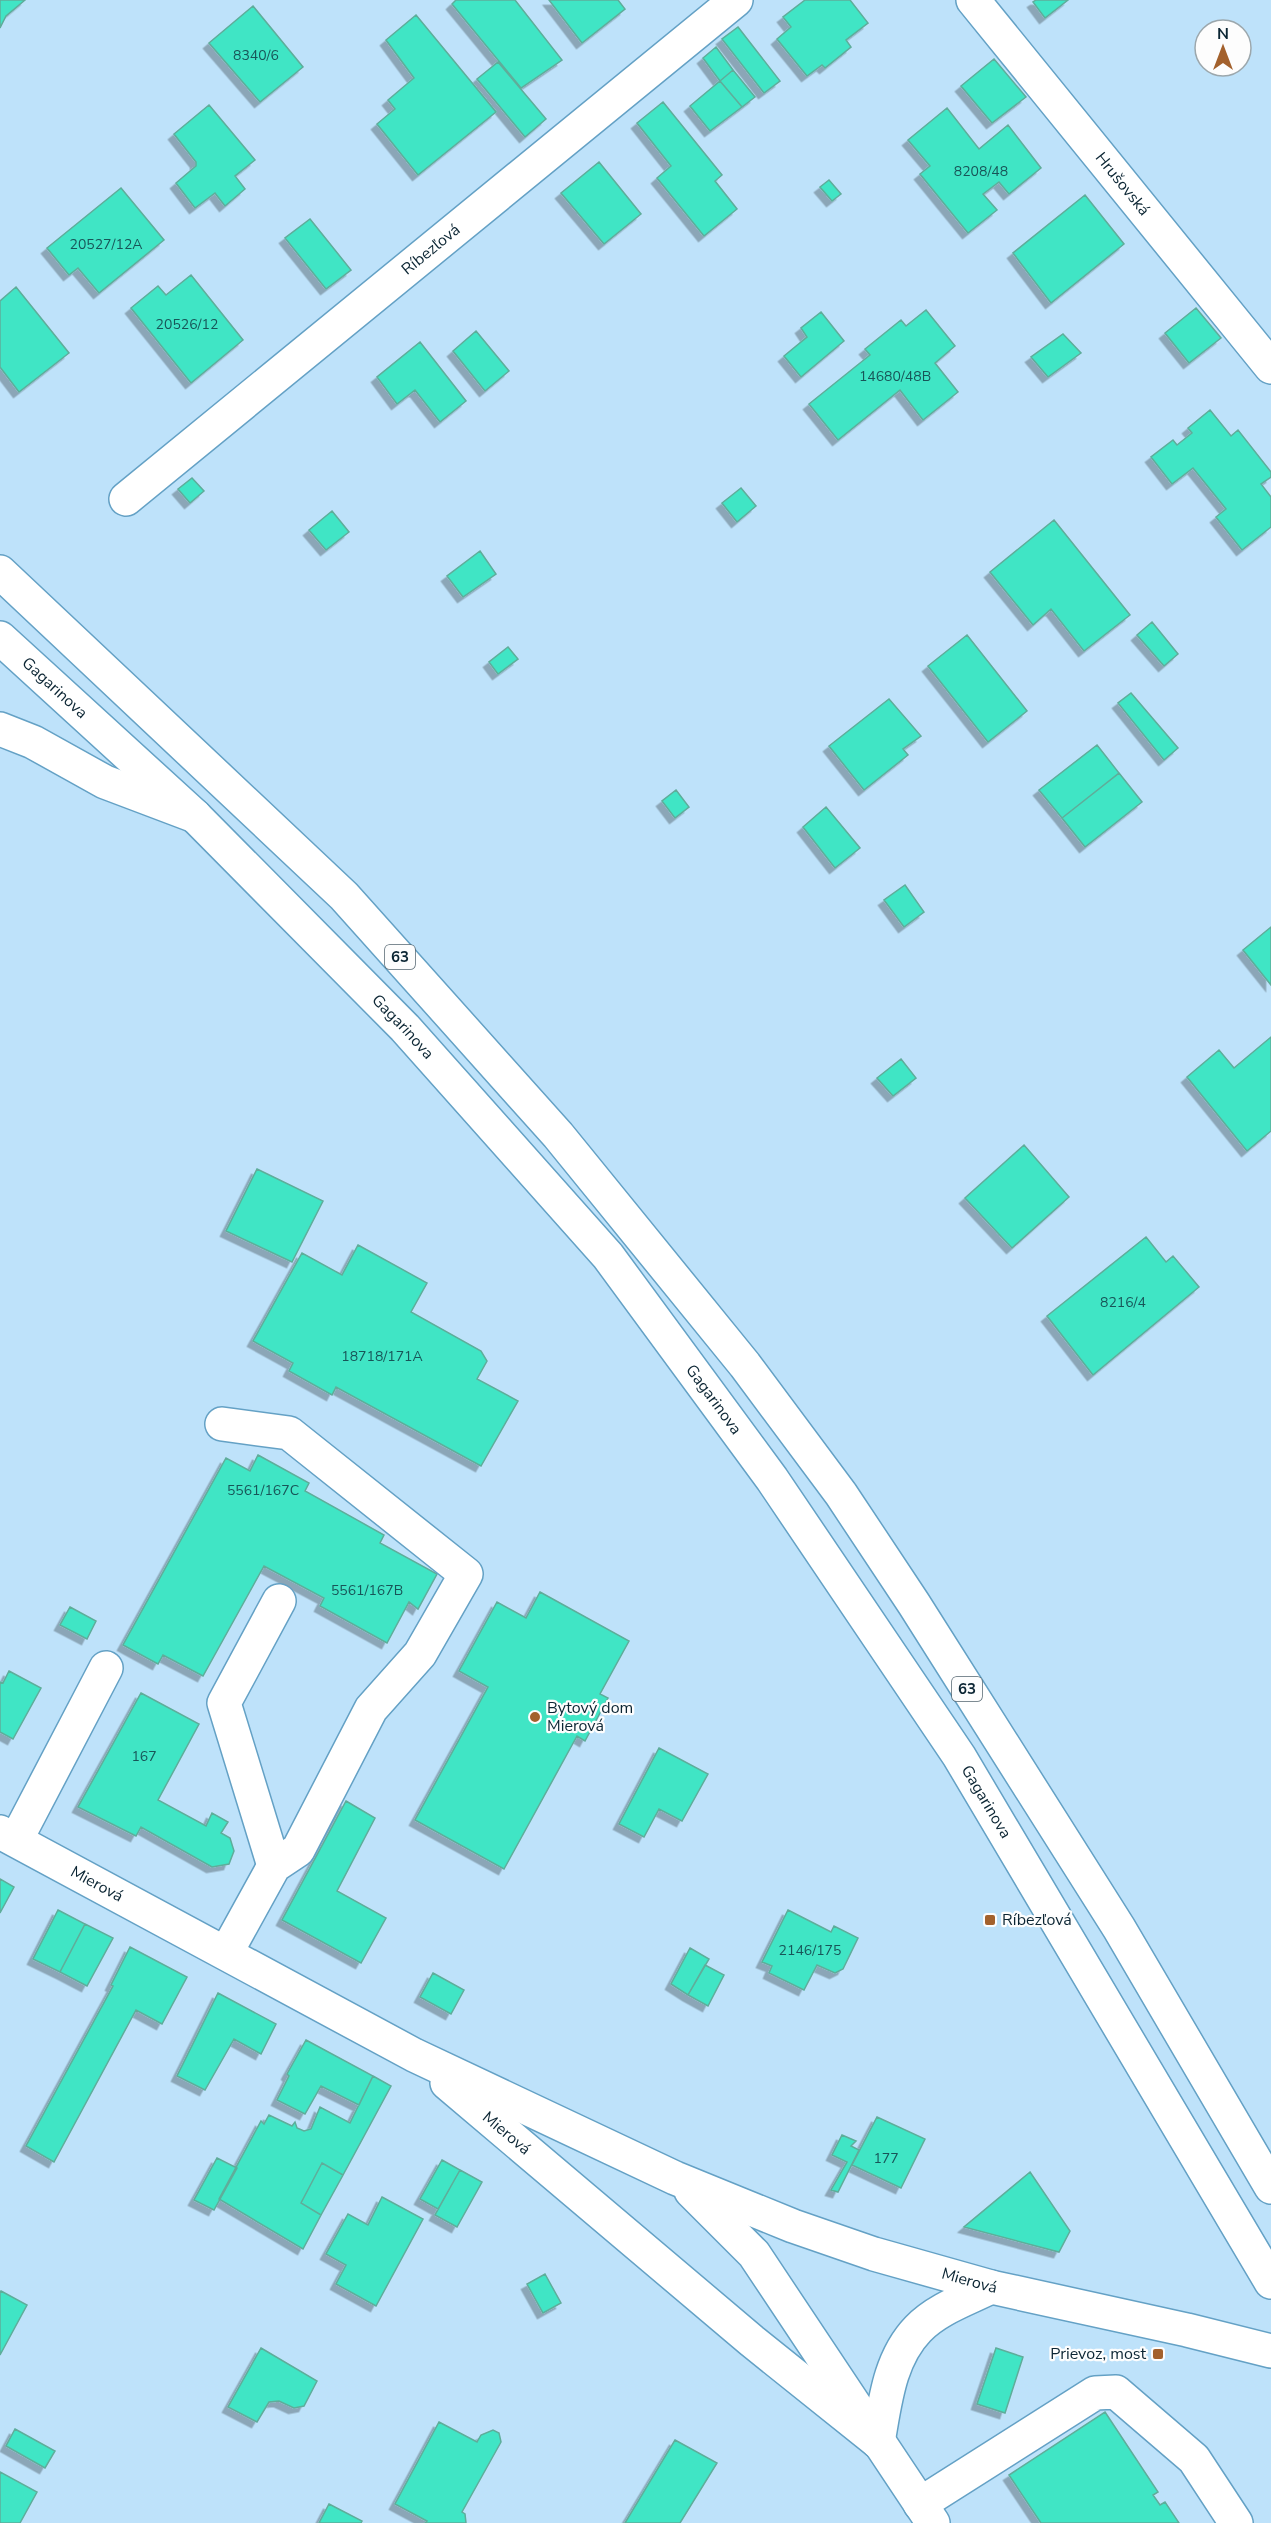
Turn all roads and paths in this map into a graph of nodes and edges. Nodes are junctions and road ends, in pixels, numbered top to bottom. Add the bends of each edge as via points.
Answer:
1 (736, 0) edge
2 (974, 0) edge
3 (1271, 367) edge
4 (126, 499) dead end
5 (0, 572) edge
6 (0, 638) edge
7 (0, 729) edge
8 (195, 816) junction
9 (222, 1424) dead end
10 (279, 1601) dead end
11 (106, 1668) dead end
12 (8, 1836) edge
13 (274, 1866) junction
14 (226, 1953) junction
15 (414, 2055) junction
16 (679, 2179) junction
17 (1271, 2187) edge
18 (1271, 2282) edge
19 (991, 2287) junction
20 (1271, 2351) edge
21 (878, 2442) junction
22 (927, 2514) edge
23 (1236, 2523) edge

1 - 4 main road, Ríbezľová
2 - 3 main road, Hrušovská
5 - 17 main road, 63 via 344,896 558,1135 745,1365 841,1494 920,1615 1119,1928
6 - 8 main road, Gagarinova
7 - 8 main road via 33,742 105,782
8 - 18 main road, Gagarinova via 397,1019 608,1256 719,1406 959,1756
9 - 13 main road via 289,1433 466,1574 420,1654 371,1709 298,1850
10 - 13 main road via 224,1703
11 - 12 main road
12 - 14 main road, Mierová
13 - 14 main road
14 - 15 main road, Mierová
15 - 16 main road, Mierová
15 - 21 main road, Mierová via 752,2341
16 - 19 main road, Mierová via 813,2233
16 - 21 main road, Mierová via 754,2254
19 - 20 main road, Mierová
19 - 21 main road via 918,2329 889,2381
21 - 22 main road, Mierová
22 - 23 main road via 1095,2393 1116,2392 1194,2459

